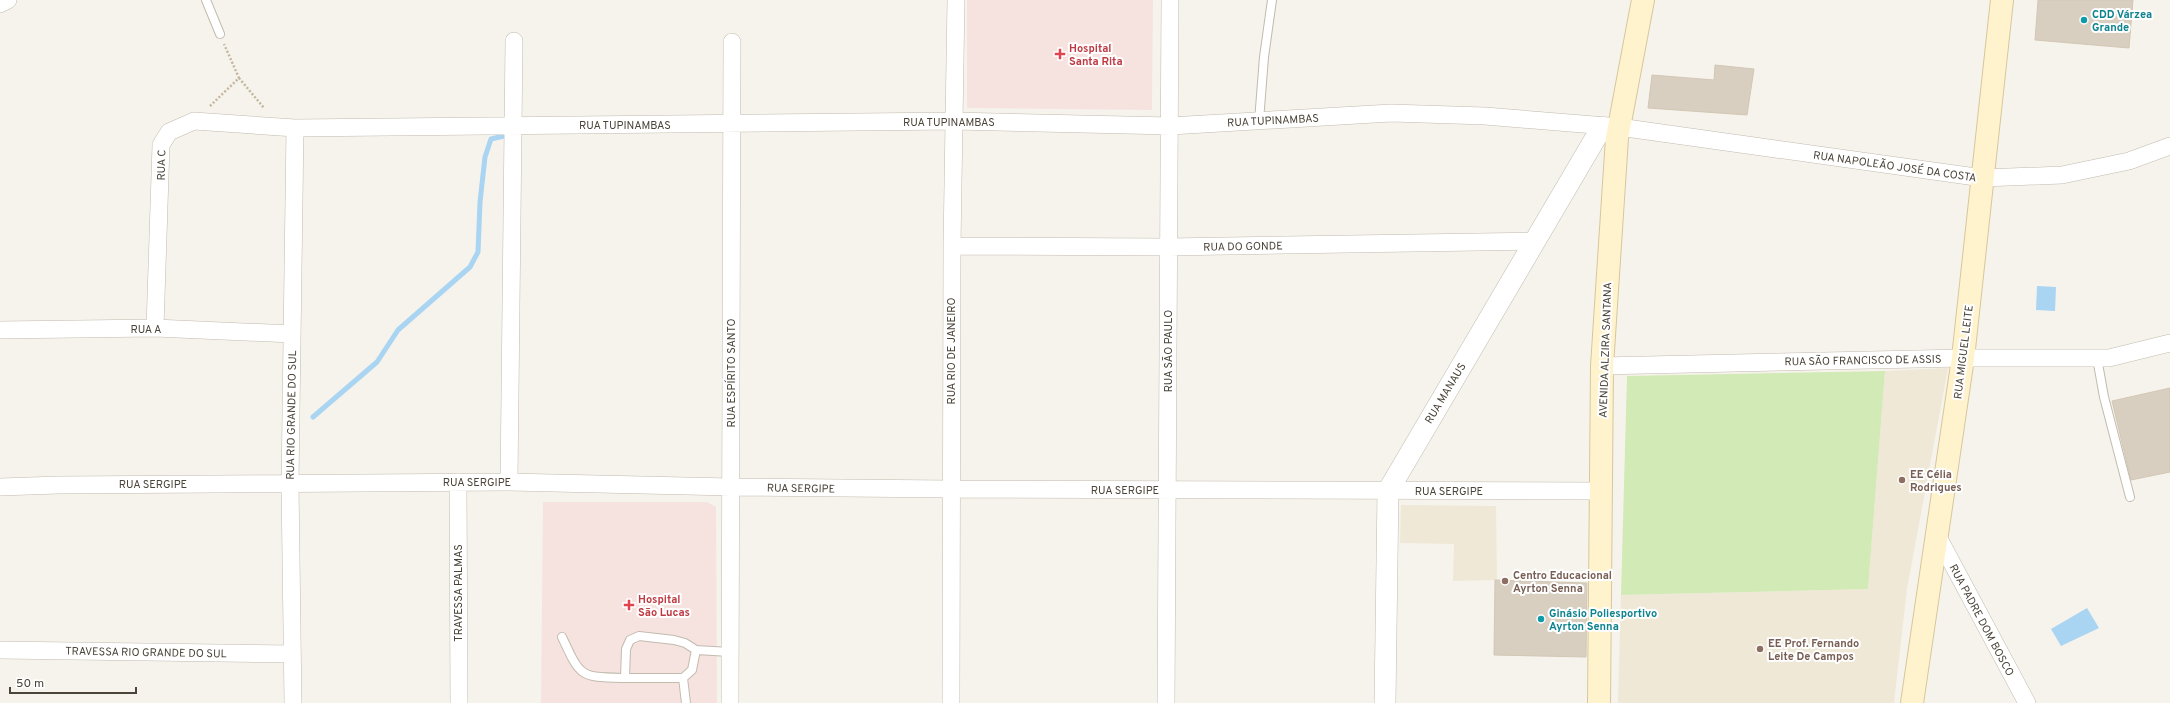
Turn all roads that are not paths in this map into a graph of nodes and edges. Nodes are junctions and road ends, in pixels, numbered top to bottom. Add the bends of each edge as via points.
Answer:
1 (8, 0) edge
2 (206, 0) edge
3 (956, 0) edge
4 (1170, 0) edge
5 (1272, 0) edge
6 (1643, 0) edge
7 (2002, 0) edge
8 (0, 4) edge
9 (220, 34) road end
10 (514, 41) dead end
11 (732, 42) dead end
12 (954, 121) junction
13 (1259, 121) junction
14 (733, 124) junction
15 (512, 126) junction
16 (1170, 126) junction
17 (289, 127) junction
18 (1611, 127) junction
19 (2170, 146) edge
20 (1982, 178) junction
21 (1535, 241) junction
22 (952, 246) junction
23 (1168, 247) junction
24 (155, 328) junction
25 (0, 330) edge
26 (292, 334) junction
27 (2170, 342) edge
28 (1963, 358) junction
29 (2097, 358) junction
30 (1602, 366) junction
31 (458, 482) junction
32 (509, 482) junction
33 (290, 484) junction
34 (0, 487) edge
35 (731, 487) junction
36 (950, 489) junction
37 (1168, 490) junction
38 (1388, 490) junction
39 (1602, 491) junction
40 (2130, 497) dead end
41 (1938, 537) junction
42 (562, 637) dead end
43 (0, 650) edge
44 (696, 650) junction
45 (730, 652) junction
46 (292, 654) junction
47 (625, 678) junction
48 (683, 678) junction
49 (293, 703) edge
50 (459, 703) edge
51 (686, 703) edge
52 (730, 703) edge
53 (951, 703) edge
54 (1166, 703) edge
55 (1384, 703) edge
56 (1598, 703) edge
57 (1912, 703) edge
58 (2027, 703) edge

1 - 8 street
2 - 9 lane
3 - 12 street, RUA RIO DE JANEIRO
4 - 16 street, RUA SÃO PAULO
5 - 13 lane
6 - 18 main road, AVENIDA ALZIRA SANTANA
7 - 20 main road, RUA MIGUEL LEITE
10 - 15 street
11 - 14 street, RUA ESPÍRITO SANTO
12 - 14 street, RUA TUPINAMBAS
12 - 16 street, RUA TUPINAMBAS
12 - 22 street, RUA RIO DE JANEIRO
13 - 16 street, RUA TUPINAMBAS
13 - 18 street, RUA TUPINAMBAS via 1399,114 1485,116
14 - 15 street, RUA TUPINAMBAS
14 - 35 street, RUA ESPÍRITO SANTO
15 - 17 street, RUA TUPINAMBAS
15 - 32 street
16 - 23 street, RUA SÃO PAULO
17 - 24 street, RUA C via 194,121 169,132 160,145
17 - 26 street, RUA RIO GRANDE DO SUL
18 - 20 street, RUA NAPOLEÃO JOSÉ DA COSTA
18 - 21 street, RUA MANAUS
18 - 30 main road, AVENIDA ALZIRA SANTANA
19 - 20 street, RUA NAPOLEÃO JOSÉ DA COSTA via 2129,161 2062,175
20 - 28 main road, RUA MIGUEL LEITE
21 - 23 street, RUA DO GONDE
21 - 38 street, RUA MANAUS
22 - 23 street, RUA DO GONDE
22 - 36 street, RUA RIO DE JANEIRO
23 - 37 street, RUA SÃO PAULO
24 - 25 street, RUA A
24 - 26 street, RUA A
26 - 33 street, RUA RIO GRANDE DO SUL
27 - 29 street, RUA SÃO FRANCISCO DE ASSIS via 2109,358
28 - 29 street, RUA SÃO FRANCISCO DE ASSIS
28 - 30 street, RUA SÃO FRANCISCO DE ASSIS
28 - 41 main road, RUA MIGUEL LEITE
29 - 40 lane via 2104,397
30 - 39 main road, AVENIDA ALZIRA SANTANA
31 - 32 street, RUA SERGIPE
31 - 33 street, RUA SERGIPE
31 - 50 street, TRAVESSA PALMAS
32 - 35 street, RUA SERGIPE
33 - 34 street, RUA SERGIPE via 58,484
33 - 46 street, RUA RIO GRANDE DO SUL
35 - 36 street, RUA SERGIPE
35 - 45 street, RUA ESPÍRITO SANTO
36 - 37 street, RUA SERGIPE
36 - 53 street, RUA RIO DE JANEIRO
37 - 38 street, RUA SERGIPE
37 - 54 street, RUA SÃO PAULO
38 - 39 street, RUA SERGIPE
38 - 55 street, RUA MANAUS
39 - 56 main road, AVENIDA ALZIRA SANTANA
41 - 57 main road, RUA MIGUEL LEITE
41 - 58 street, RUA PADRE DOM BOSCO
42 - 47 lane via 576,667 583,672 594,677
43 - 46 street, TRAVESSA RIO GRANDE DO SUL
44 - 45 lane
44 - 47 lane via 674,640 639,636 630,640 626,649
44 - 48 lane via 692,670
45 - 52 street, RUA ESPÍRITO SANTO
46 - 49 street, RUA RIO GRANDE DO SUL
47 - 48 lane
48 - 51 lane

